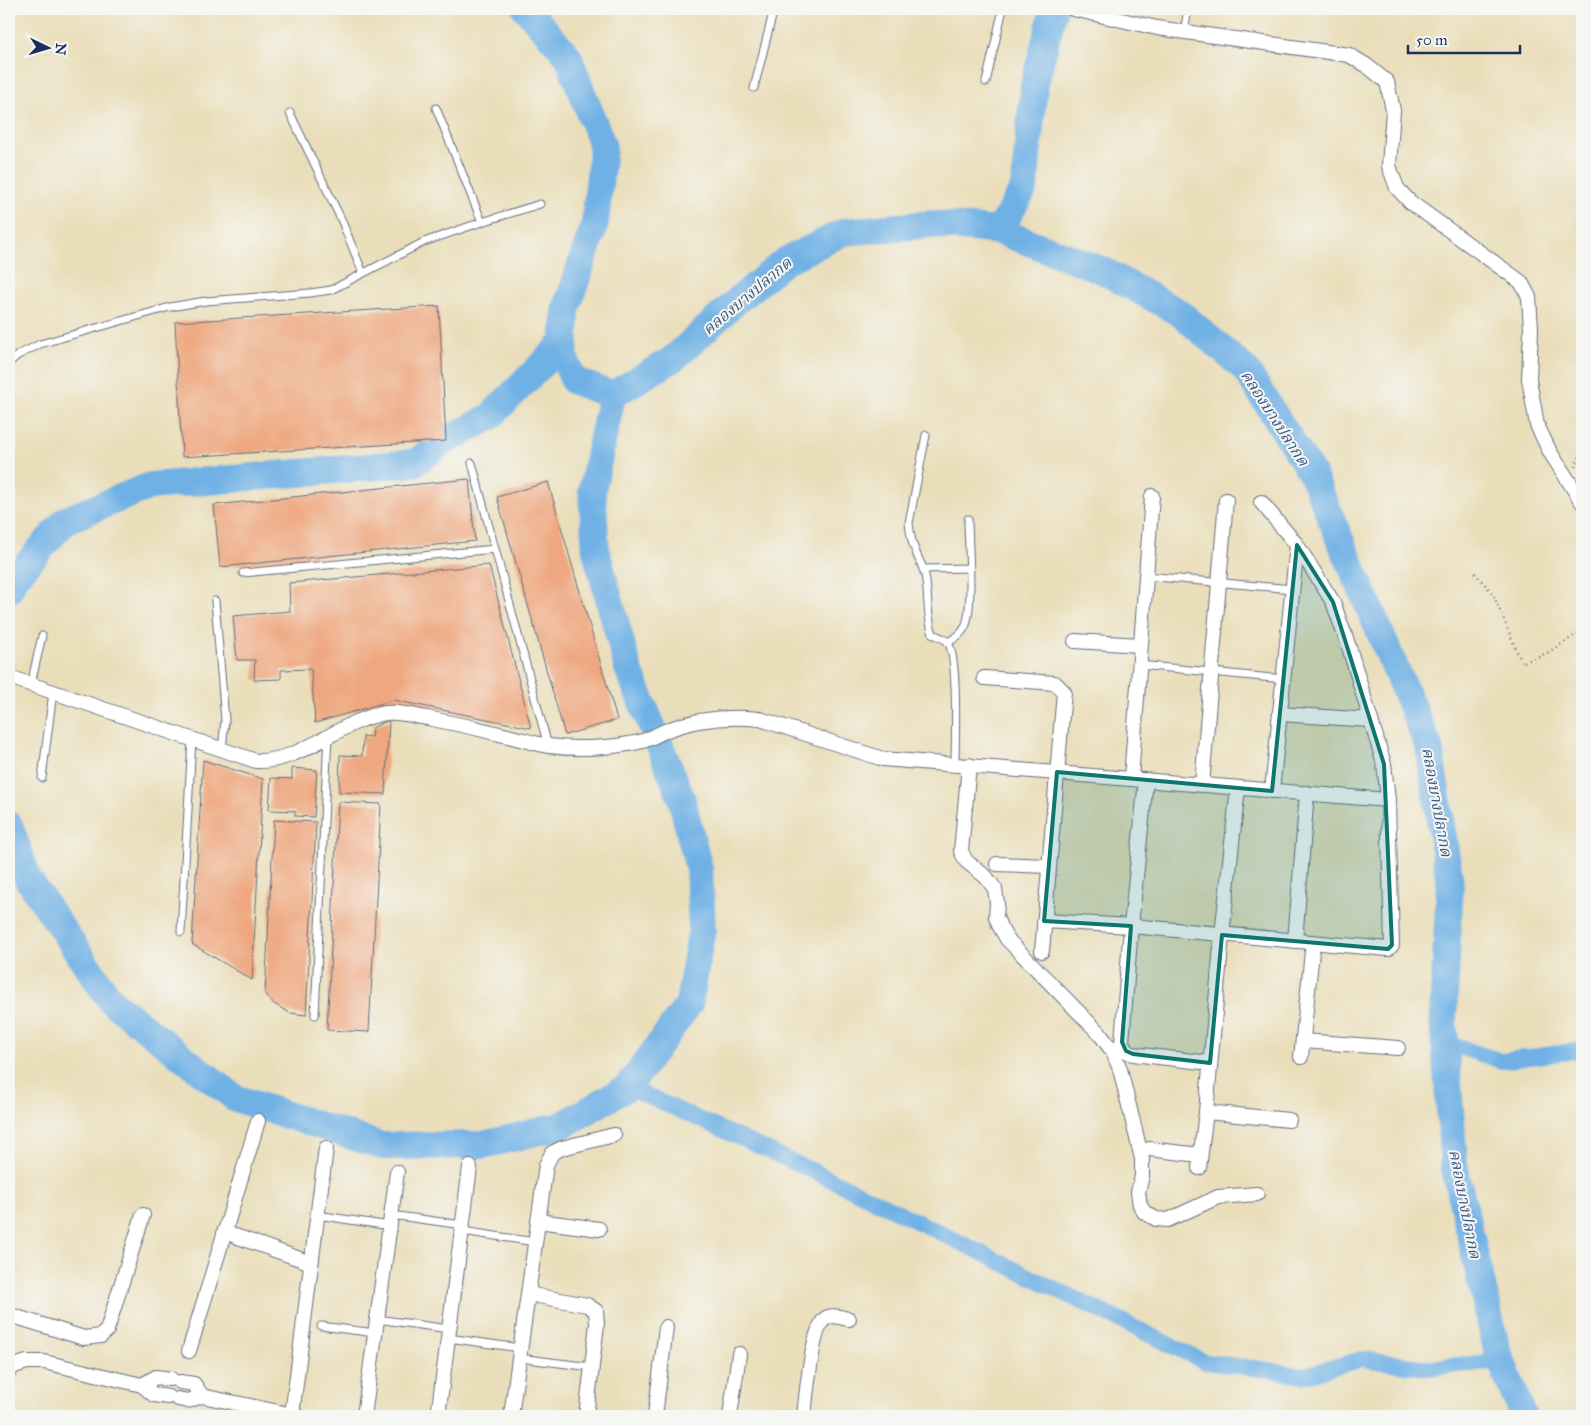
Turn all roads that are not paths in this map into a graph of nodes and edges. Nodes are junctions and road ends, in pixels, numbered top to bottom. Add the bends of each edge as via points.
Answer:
1 (774, 9) edge
2 (1003, 9) edge
3 (1073, 9) edge
4 (1188, 9) edge
5 (1184, 32) junction
6 (986, 82) dead end
7 (754, 88) dead end
8 (436, 108) dead end
9 (290, 113) dead end
10 (540, 204) dead end
11 (482, 222) junction
12 (363, 273) junction
13 (9, 363) edge
14 (926, 435) dead end
15 (472, 463) dead end
16 (1152, 496) dead end
17 (1226, 500) dead end
18 (1261, 502) dead end
19 (1582, 502) edge
20 (968, 519) dead end
21 (1297, 545) junction
22 (495, 549) junction
23 (969, 568) junction
24 (923, 569) junction
25 (243, 574) dead end
26 (1146, 576) junction
27 (1219, 583) junction
28 (1293, 589) junction
29 (215, 601) dead end
30 (42, 636) dead end
31 (1075, 641) dead end
32 (948, 642) junction
33 (1140, 645) junction
34 (1139, 665) junction
35 (1211, 672) junction
36 (9, 677) edge
37 (984, 678) dead end
38 (1284, 679) junction
39 (30, 684) junction
40 (54, 692) junction
41 (1280, 714) junction
42 (1371, 720) junction
43 (328, 735) junction
44 (192, 740) junction
45 (548, 746) junction
46 (222, 750) junction
47 (962, 765) junction
48 (1057, 772) junction
49 (42, 778) dead end
50 (1132, 779) junction
51 (1146, 780) junction
52 (1202, 785) junction
53 (1238, 788) junction
54 (1272, 791) junction
55 (1307, 793) junction
56 (1388, 800) junction
57 (997, 864) dead end
58 (1048, 866) junction
59 (1044, 921) junction
60 (1131, 926) junction
61 (181, 932) dead end
62 (1222, 935) junction
63 (1295, 941) junction
64 (1313, 942) junction
65 (1042, 951) dead end
66 (315, 1015) dead end
67 (1302, 1041) junction
68 (1398, 1048) dead end
69 (1301, 1057) dead end
70 (1210, 1063) junction
71 (1206, 1112) junction
72 (1289, 1120) dead end
73 (258, 1121) dead end
74 (614, 1134) dead end
75 (326, 1148) dead end
76 (1149, 1149) dead end
77 (470, 1167) dead end
78 (397, 1172) dead end
79 (1257, 1194) dead end
80 (143, 1215) dead end
81 (318, 1215) junction
82 (390, 1220) junction
83 (538, 1221) junction
84 (462, 1228) junction
85 (598, 1229) dead end
86 (224, 1232) junction
87 (535, 1242) junction
88 (311, 1263) junction
89 (528, 1294) junction
90 (9, 1316) edge
91 (849, 1319) dead end
92 (321, 1326) dead end
93 (376, 1326) junction
94 (666, 1327) dead end
95 (448, 1333) junction
96 (189, 1351) dead end
97 (519, 1353) junction
98 (738, 1354) dead end
99 (591, 1368) junction
100 (9, 1371) edge
101 (142, 1384) junction
102 (202, 1396) junction
103 (295, 1416) edge
104 (364, 1416) edge
105 (438, 1416) edge
106 (511, 1416) edge
107 (586, 1416) edge
108 (655, 1416) edge
109 (730, 1416) edge
110 (804, 1416) edge

1 - 7 lane
2 - 6 lane
3 - 5 street
4 - 5 lane
5 - 19 street via 1349,55 1366,64 1387,82 1394,110 1388,166 1397,188 1410,202 1521,282 1529,297 1529,379 1538,425 1550,452
8 - 11 lane
9 - 12 lane
10 - 11 lane
11 - 12 lane via 424,242
12 - 13 lane via 331,290 170,307 40,344
14 - 24 lane via 909,523 910,536
15 - 22 lane
16 - 26 street
17 - 27 street
18 - 21 street
20 - 23 lane
21 - 28 street
21 - 42 street via 1333,602
22 - 25 lane
22 - 45 lane
23 - 24 lane
23 - 32 lane via 970,607 965,626 957,637
24 - 32 lane via 933,634
26 - 27 lane
26 - 33 street
27 - 28 lane
27 - 35 street
28 - 38 street
29 - 46 lane via 225,720
30 - 39 lane
31 - 33 street
32 - 47 lane via 953,653
33 - 34 street
34 - 35 lane
34 - 50 street
35 - 38 lane
35 - 52 street
36 - 39 street
37 - 48 street via 1055,683 1061,687 1064,692
38 - 41 street
39 - 40 street
40 - 44 street
40 - 49 lane
41 - 42 street
41 - 54 street
42 - 56 street via 1384,764
43 - 45 street via 376,715 394,712
43 - 46 street via 290,756 267,762
43 - 66 lane
44 - 46 street
44 - 61 lane
45 - 47 street via 586,747 641,742 668,730 719,718 739,717 760,719 883,759
47 - 48 street
47 - 79 street via 960,851 995,889 996,917 1007,939 1100,1034 1113,1052 1142,1158 1138,1192 1144,1212 1168,1220 1218,1197
48 - 50 street
48 - 58 street
50 - 51 street
51 - 52 street
51 - 60 street
52 - 53 street
53 - 54 street
53 - 62 street
54 - 55 street
55 - 56 street
55 - 63 street
56 - 64 street via 1392,946 1388,949
57 - 58 street
58 - 59 street
59 - 60 street
59 - 65 street
60 - 62 street
60 - 70 street via 1122,1042 1126,1050 1133,1054
62 - 63 street
62 - 70 street
63 - 64 street
64 - 67 street
67 - 68 street
67 - 69 street
70 - 71 street
71 - 72 street
71 - 76 street via 1199,1162
73 - 86 street
74 - 83 street via 552,1153 546,1165
75 - 81 street
77 - 84 street
78 - 82 street
80 - 90 street via 107,1330 101,1336 84,1338
81 - 82 lane
81 - 88 street
82 - 84 lane
82 - 93 street
83 - 85 street
83 - 87 street
84 - 87 lane
84 - 95 street
86 - 88 street
86 - 96 street
87 - 89 street
88 - 103 street
89 - 97 street
89 - 99 street via 587,1305 596,1311
91 - 110 street via 824,1318 817,1330
92 - 93 lane
93 - 95 lane
93 - 104 street
94 - 108 street
95 - 97 lane
95 - 105 street
97 - 99 lane
97 - 106 street
98 - 109 street
99 - 107 street
100 - 101 street via 26,1362 44,1362
101 - 102 street via 154,1394 188,1402
101 - 102 street via 156,1377 176,1380 194,1384
102 - 103 street

